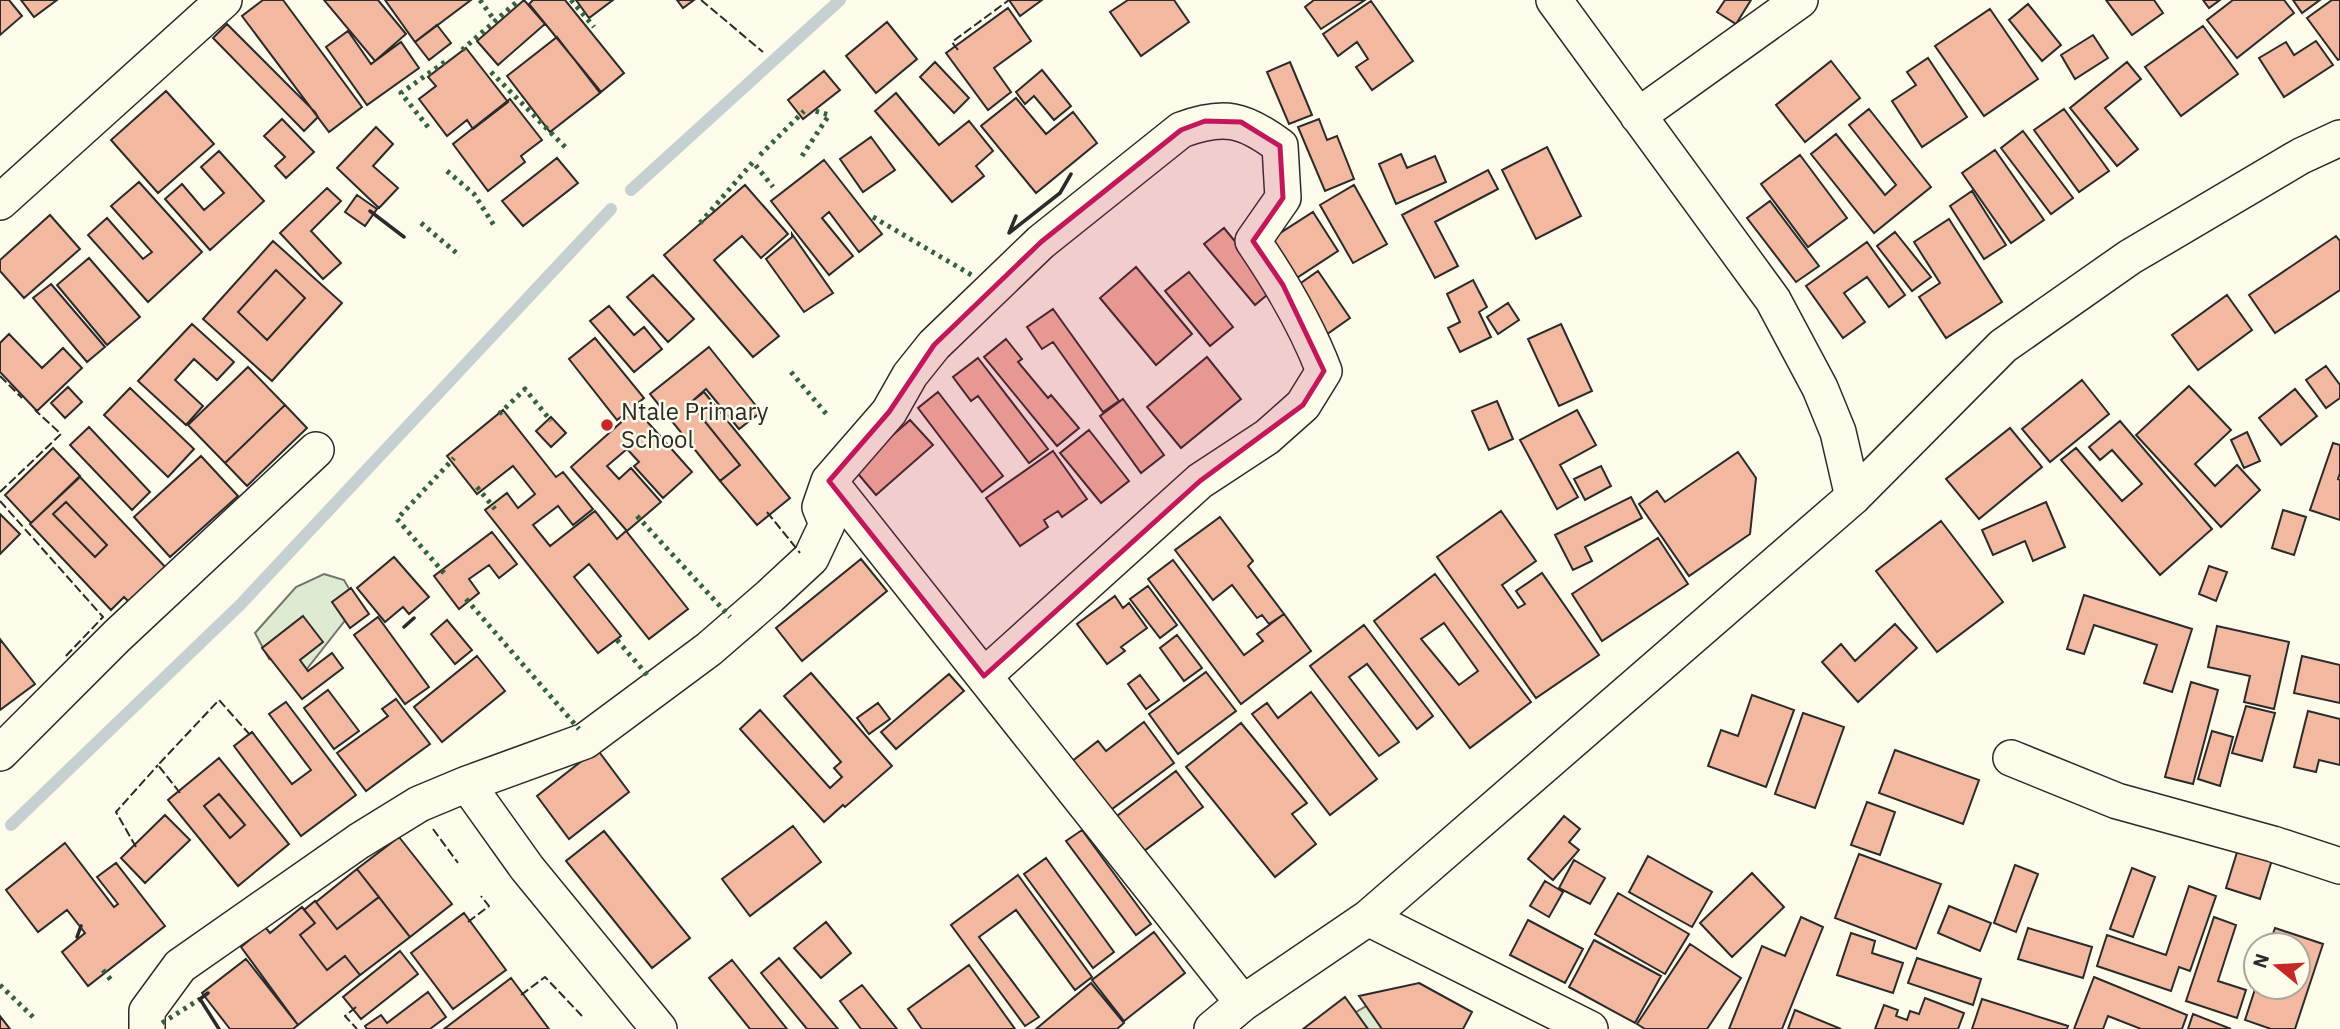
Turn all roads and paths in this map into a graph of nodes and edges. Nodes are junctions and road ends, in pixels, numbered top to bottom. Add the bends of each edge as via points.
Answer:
1 (224, 0) edge
2 (1554, 0) edge
3 (1800, 0) edge
4 (1638, 116) junction
5 (2340, 138) edge
6 (0, 202) edge
7 (316, 450) dead end
8 (829, 481) junction
9 (1853, 497) junction
10 (984, 676) junction
11 (0, 753) edge
12 (2011, 758) dead end
13 (467, 784) junction
14 (2340, 866) edge
15 (1368, 918) junction
16 (1243, 1003) junction
17 (148, 1029) edge
18 (659, 1029) edge
19 (1212, 1029) edge
20 (1590, 1029) edge

1 - 6 street
2 - 4 street
3 - 4 street
4 - 9 street via 1773,300 1838,432
5 - 9 street via 2301,156 2130,257 2003,346
7 - 11 street
8 - 10 street
8 - 10 street via 888,412 934,345 1041,242 1181,130 1205,121 1241,122 1280,146 1283,198 1253,241 1283,285 1324,371 1303,405 1267,437 1200,481
8 - 13 street via 820,507 827,524 811,558 709,649 585,741
9 - 15 street
10 - 16 street
12 - 14 street via 2117,800
13 - 17 street via 419,804 359,841 180,966 147,1011
13 - 18 street via 527,868
15 - 16 street
15 - 20 street
16 - 19 street

